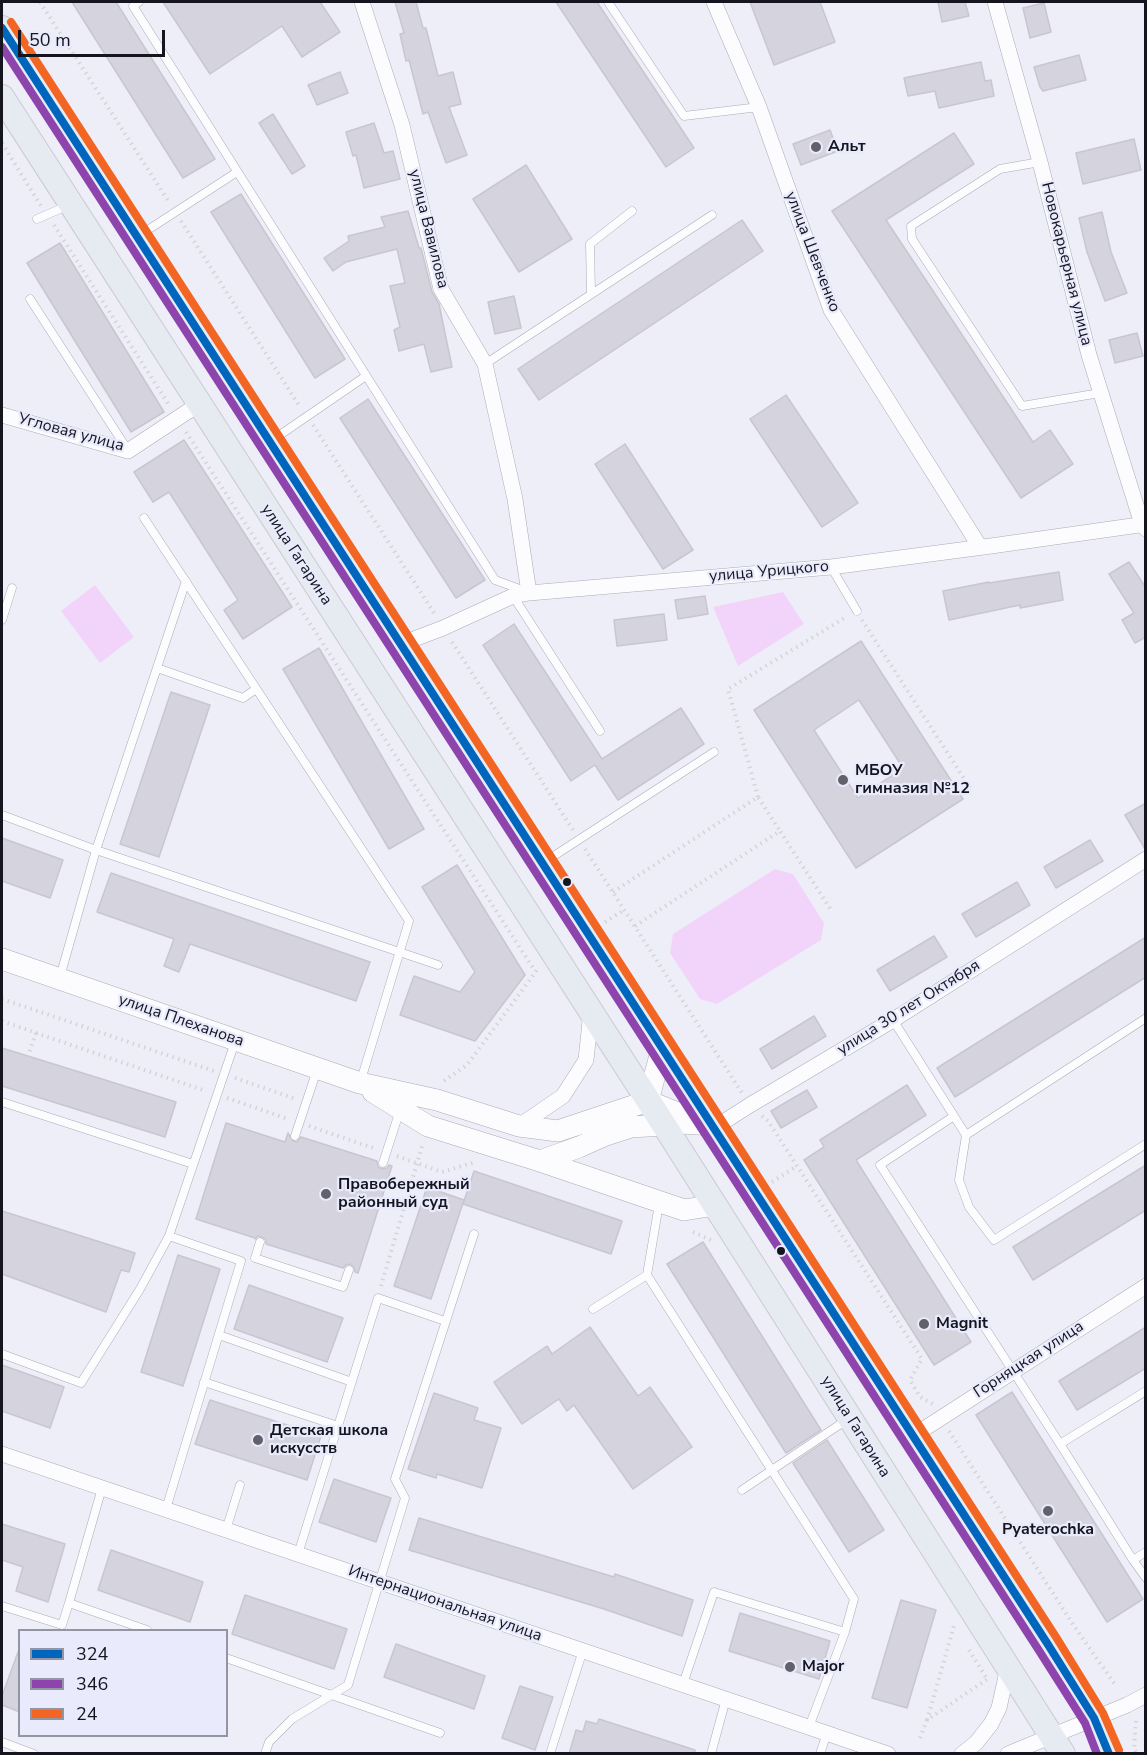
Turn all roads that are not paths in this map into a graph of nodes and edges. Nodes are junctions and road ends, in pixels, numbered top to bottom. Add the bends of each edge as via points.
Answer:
1 (139, 2) edge
2 (362, 2) edge
3 (608, 2) edge
4 (714, 2) edge
5 (995, 2) edge
6 (2, 28) edge
7 (2, 98) edge
8 (759, 107) junction
9 (1040, 162) junction
10 (237, 172) junction
11 (70, 204) junction
12 (632, 211) dead end
13 (712, 214) dead end
14 (37, 219) dead end
15 (137, 237) junction
16 (591, 294) junction
17 (30, 299) dead end
18 (485, 364) junction
19 (366, 376) junction
20 (1100, 393) junction
21 (200, 404) junction
22 (2, 415) edge
23 (270, 442) junction
24 (128, 451) junction
25 (144, 518) dead end
26 (1144, 526) edge
27 (980, 547) junction
28 (831, 567) junction
29 (186, 581) junction
30 (12, 588) dead end
31 (529, 593) junction
32 (513, 596) junction
33 (857, 611) road end
34 (2, 620) edge
35 (401, 644) junction
36 (356, 648) junction
37 (157, 668) junction
38 (256, 689) junction
39 (600, 731) dead end
40 (714, 752) dead end
41 (2, 815) edge
42 (96, 850) junction
43 (1146, 859) edge
44 (543, 864) junction
45 (400, 952) junction
46 (2, 959) edge
47 (438, 965) dead end
48 (59, 979) junction
49 (591, 1012) junction
50 (1146, 1018) edge
51 (893, 1020) junction
52 (236, 1041) junction
53 (662, 1048) junction
54 (318, 1069) junction
55 (360, 1083) junction
56 (648, 1101) junction
57 (2, 1102) edge
58 (400, 1109) junction
59 (954, 1116) junction
60 (664, 1125) junction
61 (519, 1126) junction
62 (714, 1128) junction
63 (606, 1135) junction
64 (966, 1135) junction
65 (295, 1136) dead end
66 (1146, 1144) edge
67 (540, 1161) junction
68 (383, 1163) dead end
69 (194, 1164) junction
70 (715, 1205) junction
71 (658, 1211) junction
72 (474, 1234) dead end
73 (169, 1236) junction
74 (260, 1242) dead end
75 (349, 1270) dead end
76 (647, 1275) junction
77 (1146, 1286) edge
78 (593, 1309) dead end
79 (445, 1321) junction
80 (219, 1335) junction
81 (2, 1354) edge
82 (1012, 1371) junction
83 (204, 1382) junction
84 (352, 1382) junction
85 (1146, 1391) edge
86 (849, 1418) junction
87 (338, 1426) junction
88 (913, 1436) junction
89 (1060, 1444) junction
90 (2, 1454) edge
91 (772, 1470) junction
92 (240, 1485) dead end
93 (102, 1488) junction
94 (742, 1490) dead end
95 (166, 1509) junction
96 (226, 1530) junction
97 (1146, 1552) edge
98 (298, 1554) junction
99 (1133, 1560) junction
100 (1146, 1578) edge
101 (380, 1582) junction
102 (69, 1603) junction
103 (2, 1606) edge
104 (144, 1629) edge
105 (845, 1632) junction
106 (582, 1650) junction
107 (228, 1659) edge
108 (1001, 1671) junction
109 (683, 1684) junction
110 (331, 1695) junction
111 (1146, 1695) edge
112 (726, 1699) junction
113 (1094, 1718) junction
114 (809, 1727) junction
115 (440, 1732) dead end
116 (827, 1733) junction
117 (2, 1742) edge
118 (1057, 1745) edge
119 (34, 1754) edge
120 (265, 1754) edge
121 (550, 1754) edge
122 (711, 1754) edge
123 (820, 1754) edge
124 (888, 1754) edge
125 (962, 1754) edge
126 (1008, 1754) edge
127 (1109, 1754) edge

1 - 10 lane via 133,6
2 - 18 street, улица Вавилова via 402,124 441,289
3 - 8 lane via 684,116
4 - 8 street, улица Шевченко
5 - 9 street, Новокарьерная улица
6 - 15 main road
7 - 11 main road, улица Гагарина
8 - 27 street, улица Шевченко via 831,310
9 - 20 street, Новокарьерная улица
9 - 20 lane via 1000,169 911,226 912,239 1022,406
10 - 15 lane
10 - 19 lane
11 - 14 lane
11 - 21 main road, улица Гагарина
12 - 16 lane via 590,244
13 - 16 lane
15 - 23 main road
16 - 18 lane
17 - 24 lane
18 - 31 street, улица Вавилова via 515,499
19 - 23 lane
19 - 31 lane via 495,580
20 - 26 street, Новокарьерная улица
21 - 24 street, Угловая улица
21 - 36 main road, улица Гагарина
22 - 24 street, Угловая улица
23 - 35 main road
25 - 29 lane
26 - 27 street, улица Урицкого
27 - 28 street, улица Урицкого
28 - 31 street, улица Урицкого
28 - 33 lane
29 - 37 lane
29 - 38 lane
30 - 34 lane
31 - 32 street, улица Урицкого
32 - 35 street, улица Урицкого
32 - 39 lane
35 - 36 main road via 380,653
35 - 44 main road
36 - 49 main road, улица Гагарина
37 - 38 lane via 243,698
37 - 42 lane
38 - 45 lane via 410,921
40 - 44 lane
41 - 42 lane
42 - 45 lane
42 - 48 lane
43 - 51 street, улица 30 лет Октября
44 - 53 main road
45 - 47 lane
45 - 55 lane
46 - 48 main road, улица Плеханова
48 - 52 main road, улица Плеханова
49 - 56 main road, улица Гагарина
49 - 61 street via 585,1060 563,1096
50 - 64 lane
51 - 59 lane
51 - 62 street, улица 30 лет Октября
52 - 54 main road, улица Плеханова
52 - 69 lane
53 - 56 main road
53 - 62 main road
54 - 55 main road, улица Плеханова
54 - 65 lane
55 - 58 main road, улица Плеханова
55 - 61 main road, улица Плеханова via 437,1100
56 - 60 main road, улица Гагарина
56 - 61 main road, улица Плеханова via 558,1131
56 - 62 main road
56 - 63 main road
57 - 69 lane
58 - 67 main road, улица Плеханова via 428,1126
58 - 68 lane
59 - 64 lane
59 - 82 lane via 880,1165
60 - 62 street
60 - 63 main road via 631,1127
60 - 70 main road, улица Гагарина
62 - 88 main road
63 - 67 main road
64 - 66 lane via 959,1180 969,1207 994,1240
67 - 71 main road, улица Плеханова
69 - 73 lane
70 - 71 main road, улица Плеханова
70 - 86 main road, улица Гагарина
71 - 76 lane
72 - 79 lane
73 - 80 lane via 241,1262
73 - 81 lane via 81,1383
74 - 75 lane via 255,1258 344,1287
76 - 78 lane
76 - 91 lane
77 - 82 street, Горняцкая улица
79 - 84 lane via 378,1298
79 - 101 lane via 395,1479 405,1498
80 - 83 lane
80 - 84 lane
82 - 88 street, Горняцкая улица
82 - 89 lane
83 - 87 lane
83 - 95 lane
84 - 87 lane
85 - 89 lane
86 - 91 lane
86 - 108 main road, улица Гагарина
87 - 98 lane
88 - 113 main road
89 - 99 lane
90 - 93 street, Интернациональная улица
91 - 94 lane
91 - 105 lane via 854,1599
92 - 96 lane
93 - 95 street, Интернациональная улица
93 - 102 lane
95 - 96 street, Интернациональная улица
96 - 98 street, Интернациональная улица
97 - 99 lane
98 - 101 street, Интернациональная улица
99 - 100 lane
101 - 106 street, Интернациональная улица
101 - 110 lane via 348,1685
102 - 103 lane via 62,1626
102 - 104 lane
105 - 109 lane via 714,1592
105 - 114 lane
106 - 109 street, Интернациональная улица
106 - 121 lane
107 - 110 lane
108 - 118 main road, улица Гагарина
108 - 125 street via 999,1708 976,1743
109 - 112 street, Интернациональная улица
110 - 115 lane
110 - 120 lane via 292,1719 268,1742
111 - 113 street
112 - 114 street, Интернациональная улица
112 - 122 lane
113 - 118 street
113 - 127 main road
114 - 116 street, Интернациональная улица
116 - 123 lane
116 - 124 street, Интернациональная улица
117 - 119 lane
118 - 126 street

